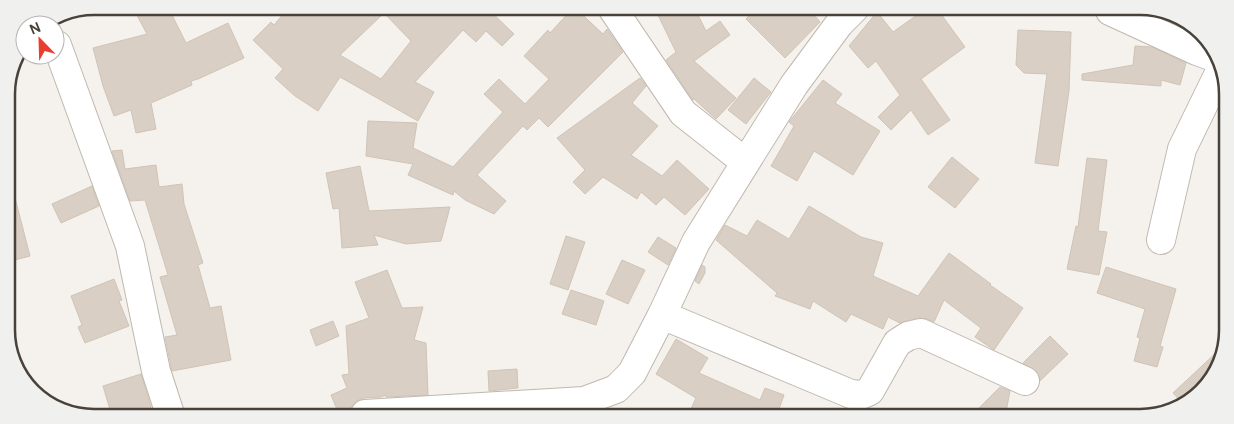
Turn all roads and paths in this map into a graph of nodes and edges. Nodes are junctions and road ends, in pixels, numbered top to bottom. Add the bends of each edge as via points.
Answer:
1 (617, 15) edge
2 (849, 15) edge
3 (1121, 15) edge
4 (1209, 55) edge
5 (64, 65) edge
6 (1217, 77) edge
7 (745, 162) junction
8 (1161, 240) dead end
9 (662, 315) junction
10 (1025, 381) dead end
11 (168, 409) edge
12 (551, 409) edge

1 - 7 street via 683,113
2 - 7 street via 794,85
3 - 4 street
5 - 11 street via 130,246 156,371
6 - 8 street via 1182,149
7 - 9 street via 696,242
9 - 10 street via 851,394 861,395 870,391 897,343 921,333
9 - 12 street via 632,373 616,389

